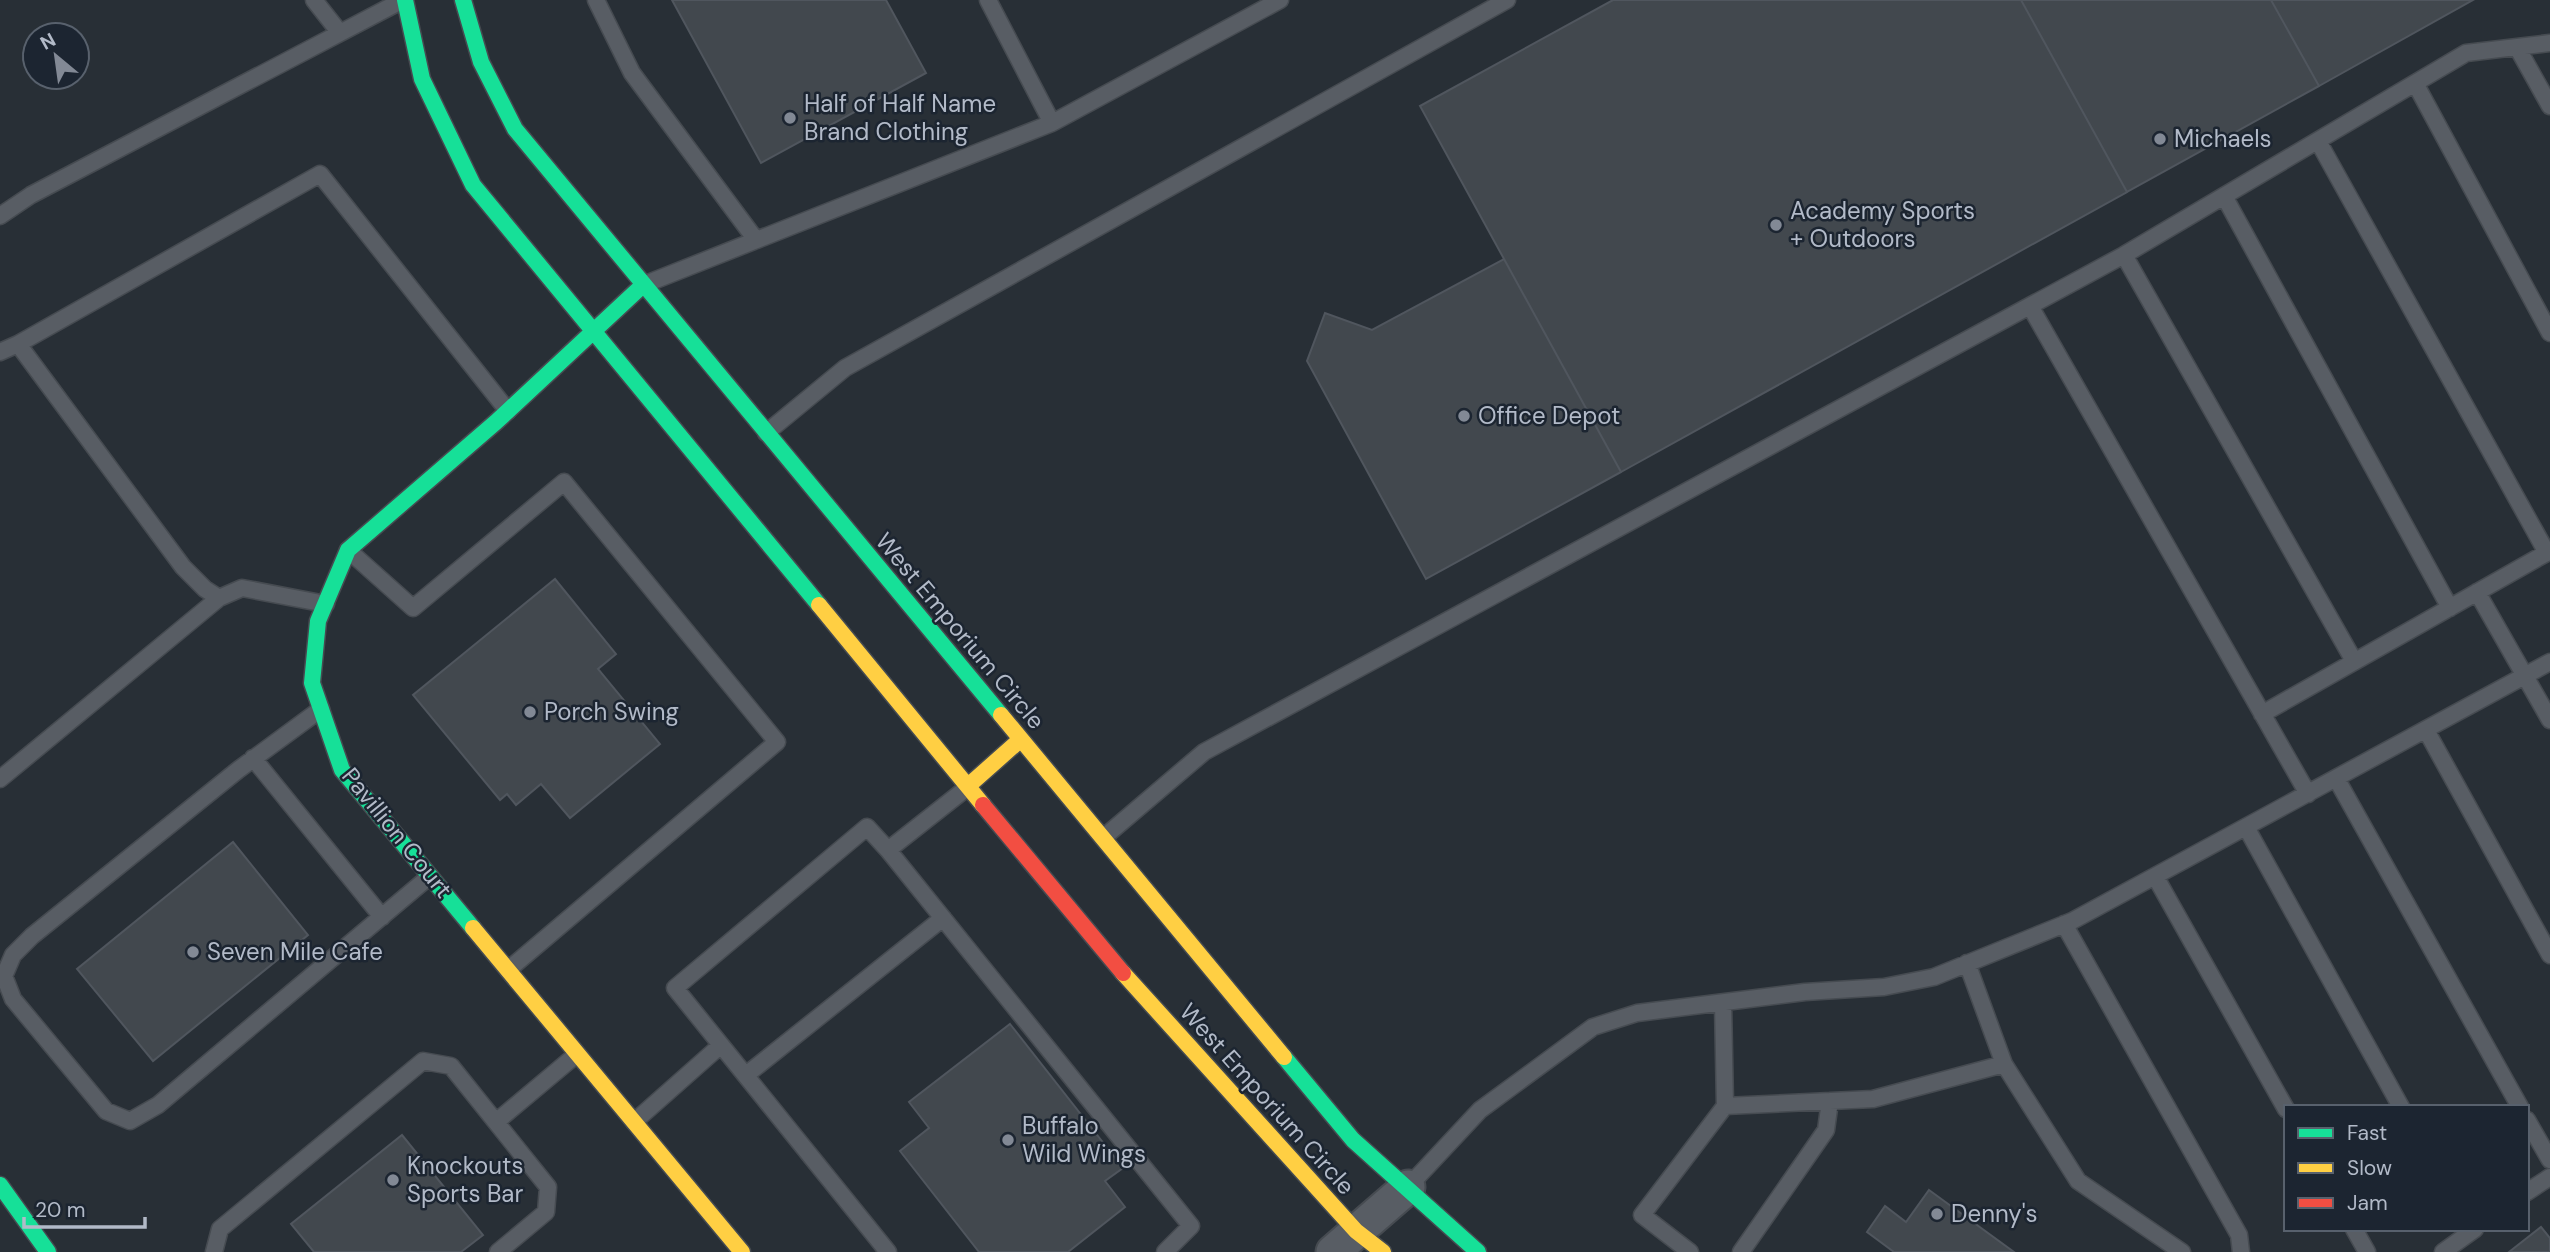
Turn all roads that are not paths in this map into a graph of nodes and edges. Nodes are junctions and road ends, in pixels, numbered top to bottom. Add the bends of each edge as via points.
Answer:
1 (314, 0) edge
2 (404, 0) edge
3 (463, 0) edge
4 (596, 0) edge
5 (988, 0) edge
6 (1280, 0) edge
7 (1507, 0) edge
8 (340, 33) junction
9 (2550, 43) edge
10 (2516, 47) junction
11 (2415, 83) junction
12 (2550, 106) edge
13 (1052, 123) junction
14 (2318, 141) junction
15 (2224, 196) junction
16 (0, 216) edge
17 (756, 240) junction
18 (2124, 255) junction
19 (643, 285) junction
20 (2030, 306) junction
21 (593, 331) junction
22 (2550, 333) edge
23 (18, 344) junction
24 (0, 352) edge
25 (508, 411) junction
26 (766, 433) junction
27 (348, 550) junction
28 (2549, 552) edge
29 (2477, 592) junction
30 (219, 598) junction
31 (326, 604) junction
32 (2450, 608) junction
33 (2354, 661) junction
34 (2550, 662) edge
35 (2525, 676) junction
36 (321, 709) junction
37 (2262, 714) junction
38 (2550, 720) edge
39 (2426, 730) junction
40 (1021, 740) junction
41 (253, 758) junction
42 (2336, 778) junction
43 (0, 779) edge
44 (968, 786) junction
45 (2308, 794) junction
46 (2246, 827) junction
47 (1102, 838) junction
48 (888, 850) junction
49 (430, 876) junction
50 (2155, 876) junction
51 (382, 916) junction
52 (943, 918) junction
53 (2064, 924) junction
54 (2550, 955) edge
55 (1967, 962) junction
56 (508, 970) junction
57 (1723, 1003) junction
58 (721, 1045) junction
59 (578, 1054) junction
60 (2004, 1064) junction
61 (746, 1076) junction
62 (1829, 1101) junction
63 (2284, 1105) edge
64 (2400, 1105) edge
65 (2519, 1105) edge
66 (1725, 1106) junction
67 (496, 1122) junction
68 (634, 1122) junction
69 (2529, 1123) edge
70 (2550, 1160) edge
71 (2550, 1177) edge
72 (0, 1185) edge
73 (1408, 1187) junction
74 (2529, 1191) edge
75 (2355, 1231) edge
76 (2471, 1231) edge
77 (1344, 1242) edge
78 (48, 1252) edge
79 (214, 1252) edge
80 (498, 1252) edge
81 (742, 1252) edge
82 (888, 1252) edge
83 (1165, 1252) edge
84 (1383, 1252) edge
85 (1478, 1252) edge
86 (1690, 1252) edge
87 (1741, 1252) edge
88 (2182, 1252) edge
89 (2241, 1252) edge
90 (2367, 1252) edge
91 (2443, 1252) edge

1 - 8 lane
2 - 8 lane
2 - 21 street, West Emporium Circle via 422,79 473,185
3 - 19 street, West Emporium Circle via 481,62 514,129
4 - 17 lane via 632,73
5 - 13 lane
6 - 13 lane
7 - 26 lane via 845,368
8 - 16 lane via 31,195
9 - 10 lane
10 - 11 lane via 2466,53
10 - 12 lane
11 - 14 lane
11 - 22 lane
13 - 17 lane
14 - 15 lane
14 - 28 lane
15 - 18 lane
15 - 32 lane
17 - 19 lane
18 - 20 lane
18 - 33 lane
19 - 21 street, Pavillion Court
19 - 26 street, West Emporium Circle
20 - 37 lane
20 - 47 lane via 1204,752
21 - 25 street, Pavillion Court
21 - 44 street, West Emporium Circle
23 - 24 lane
23 - 25 lane via 320,174
23 - 30 lane via 183,567
25 - 27 street, Pavillion Court
26 - 40 street, West Emporium Circle
27 - 31 street, Pavillion Court
27 - 56 lane via 413,608 564,482 777,742
28 - 29 lane
29 - 32 lane
29 - 35 lane
30 - 31 lane via 242,589
30 - 43 lane
31 - 36 street, Pavillion Court via 318,621 312,683
32 - 33 lane
33 - 37 lane
34 - 35 lane
35 - 38 lane
35 - 39 lane
36 - 41 lane
36 - 49 street, Pavillion Court via 342,770
37 - 45 lane
39 - 42 lane
39 - 54 lane
40 - 44 street
40 - 47 street, West Emporium Circle
41 - 51 lane
41 - 51 lane via 13,955 4,976 13,999 30,1021 106,1111 130,1121 158,1105
42 - 45 lane
42 - 65 lane
44 - 48 lane
44 - 77 street, West Emporium Circle
45 - 46 lane
46 - 50 lane
46 - 64 lane
47 - 73 street, West Emporium Circle via 1353,1140
48 - 52 lane
48 - 58 lane via 867,827 676,988
49 - 51 lane
49 - 56 street, Pavillion Court
50 - 53 lane
50 - 63 lane
52 - 61 lane
52 - 83 lane via 1191,1226
53 - 55 lane
53 - 89 lane via 2239,1235
55 - 57 lane via 1934,977 1884,987
55 - 60 lane
56 - 59 street, Pavillion Court
57 - 66 lane
57 - 73 lane via 1637,1013 1593,1027 1480,1110
58 - 61 lane
58 - 68 lane
59 - 67 lane
59 - 68 street, Pavillion Court
60 - 62 lane via 1873,1099
60 - 88 lane via 2078,1181
61 - 82 lane
62 - 66 lane
62 - 87 lane via 1826,1130
66 - 86 lane via 1642,1215
67 - 79 lane via 451,1066 423,1061 220,1229
67 - 80 lane via 548,1187 546,1212
68 - 81 street, Pavillion Court
69 - 70 lane
71 - 74 lane
72 - 78 street
73 - 77 street
73 - 85 street, West Emporium Circle
75 - 90 lane
76 - 91 lane
77 - 84 street, West Emporium Circle

